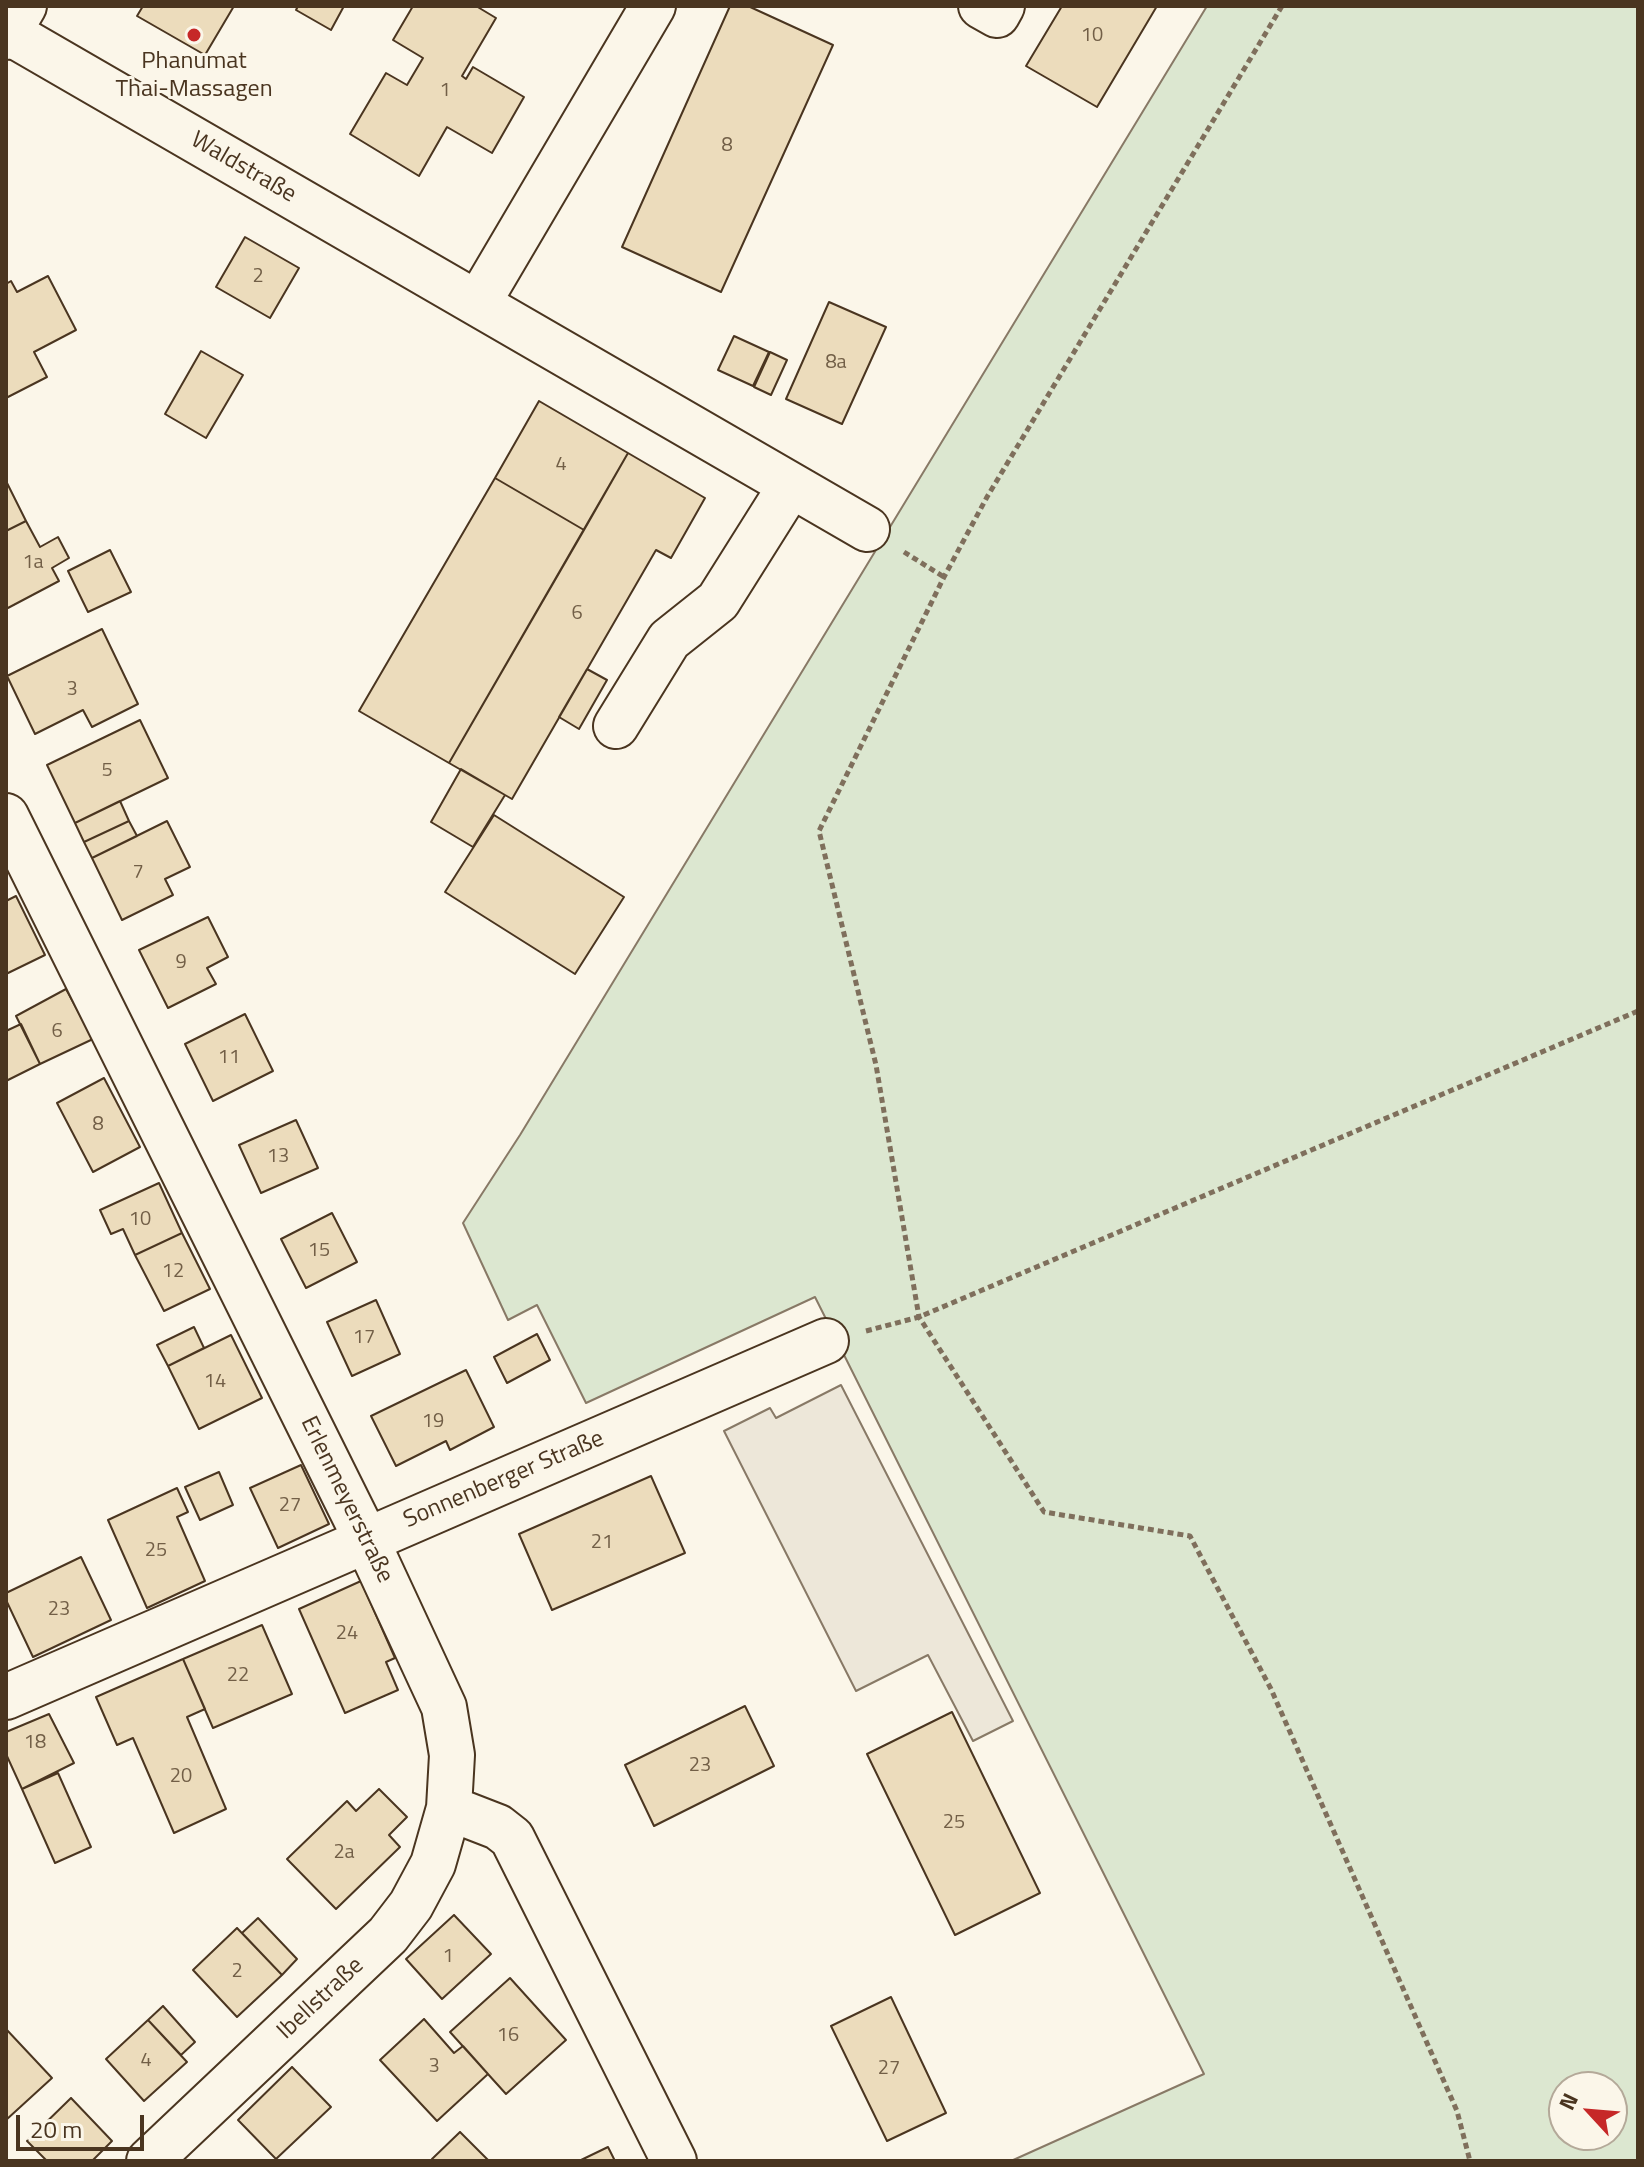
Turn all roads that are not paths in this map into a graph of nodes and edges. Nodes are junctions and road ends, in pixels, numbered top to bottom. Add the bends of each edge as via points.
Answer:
1 (653, 6) edge
2 (981, 6) edge
3 (1002, 6) edge
4 (13, 25) edge
5 (478, 303) junction
6 (791, 485) junction
7 (867, 529) dead end
8 (616, 726) dead end
9 (6, 816) edge
10 (826, 1341) road end
11 (366, 1539) junction
12 (6, 1697) edge
13 (449, 1808) junction
14 (149, 2161) edge
15 (674, 2161) edge

1 - 5 street
2 - 3 street via 997,15
4 - 5 street, Waldstraße
5 - 6 street, Waldstraße
6 - 7 street, Waldstraße
6 - 8 street via 718,601 669,640
9 - 11 street, Erlenmeyerstraße
10 - 11 street, Sonnenberger Straße
11 - 12 street, Sonnenberger Straße
11 - 13 street, Erlenmeyerstraße via 444,1707 452,1755
13 - 14 street, Ibellstraße via 433,1864 388,1935
13 - 15 street via 512,1838

